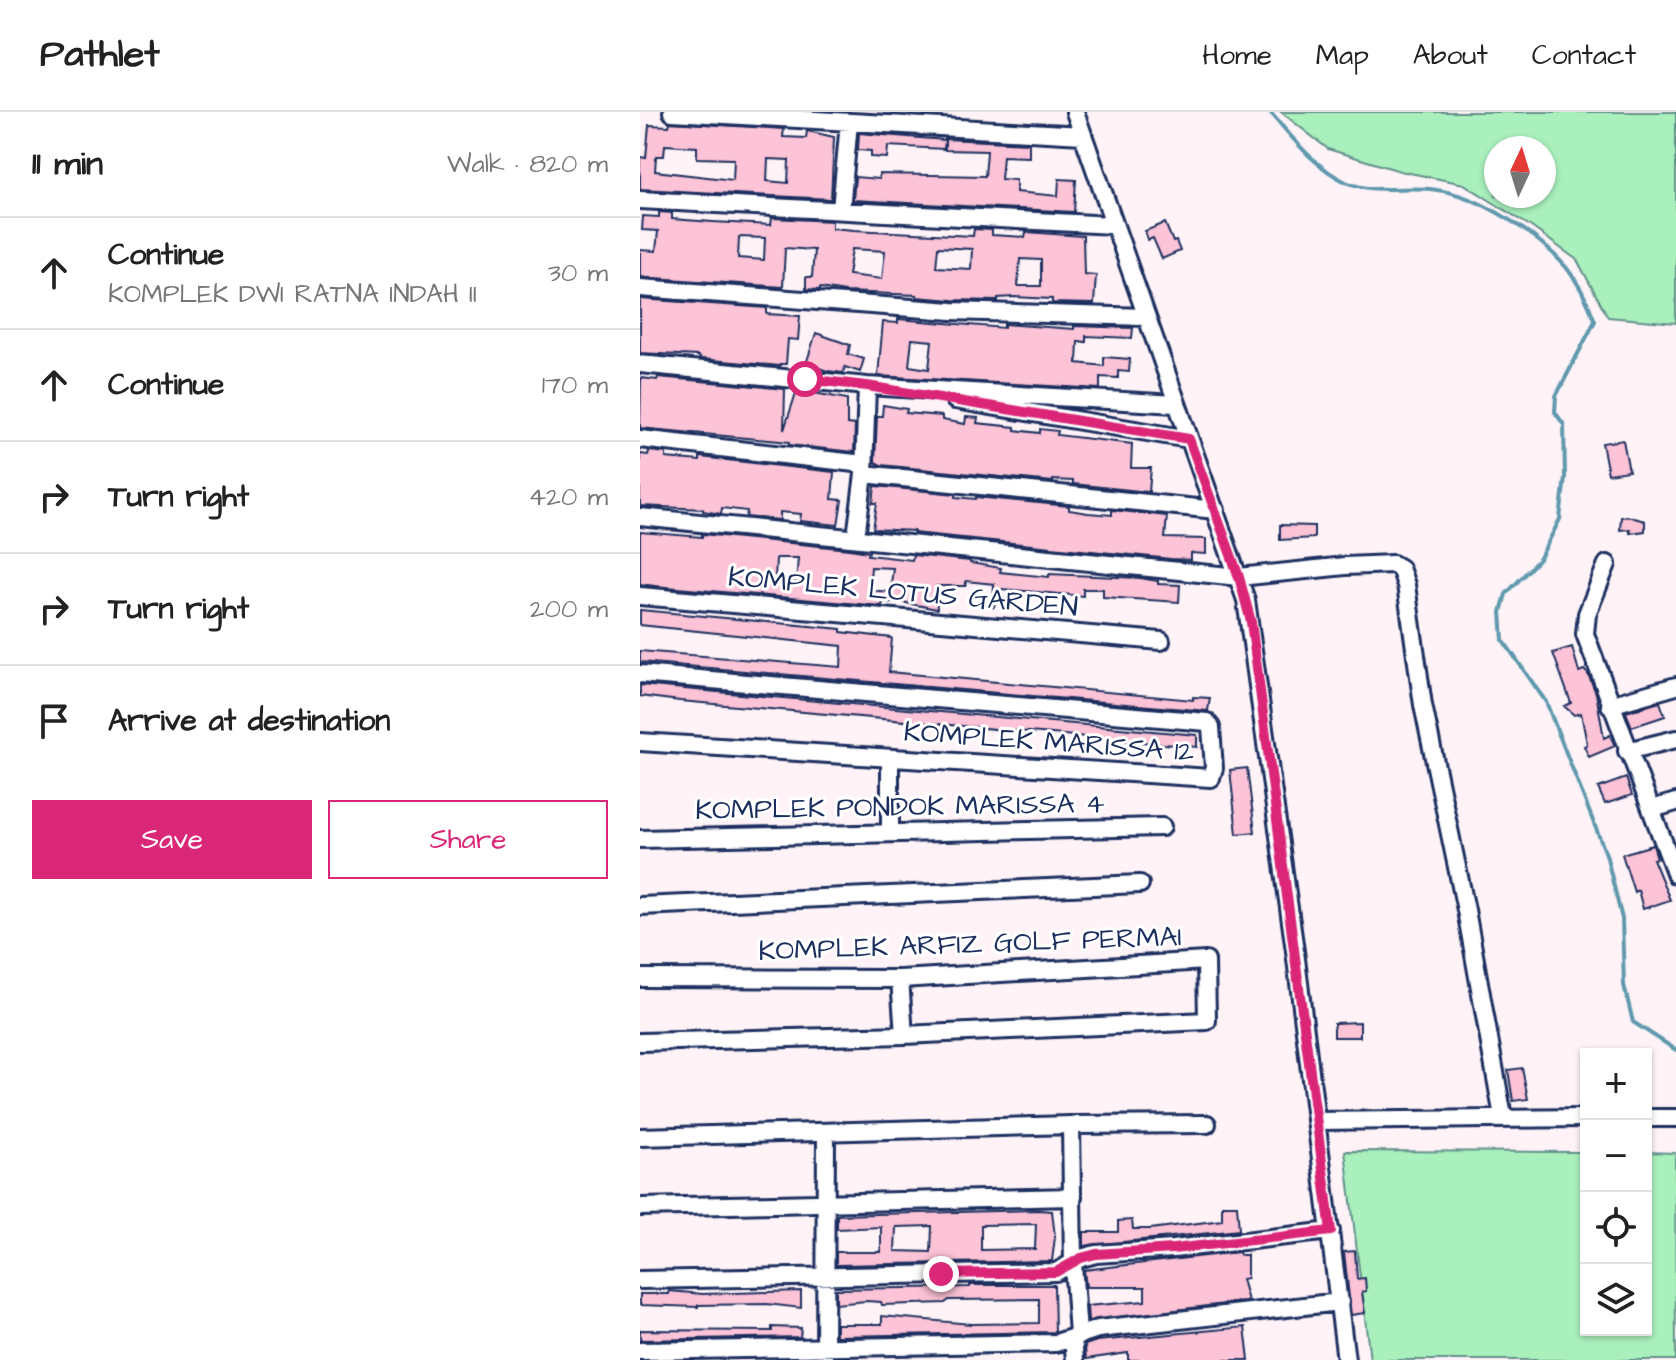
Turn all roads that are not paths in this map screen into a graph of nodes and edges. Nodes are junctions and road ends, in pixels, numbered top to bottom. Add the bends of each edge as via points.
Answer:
1 (672, 112) edge
2 (1075, 112) edge
3 (849, 122) junction
4 (1083, 135) junction
5 (640, 200) edge
6 (841, 210) junction
7 (1113, 225) junction
8 (640, 288) edge
9 (1146, 317) junction
10 (640, 364) edge
11 (867, 386) junction
12 (1176, 404) junction
13 (640, 439) edge
14 (1189, 439) junction
15 (864, 469) junction
16 (1216, 510) junction
17 (640, 517) edge
18 (856, 537) junction
19 (1607, 564) dead end
20 (1239, 577) junction
21 (640, 596) edge
22 (1161, 641) dead end
23 (640, 674) edge
24 (1676, 686) edge
25 (1610, 705) junction
26 (1676, 739) edge
27 (640, 742) edge
28 (1627, 751) junction
29 (890, 758) junction
30 (1676, 802) edge
31 (1652, 809) junction
32 (1162, 827) dead end
33 (890, 833) junction
34 (640, 839) edge
35 (1676, 875) edge
36 (1140, 884) dead end
37 (640, 906) edge
38 (640, 978) edge
39 (900, 979) junction
40 (904, 1035) junction
41 (640, 1042) edge
42 (1503, 1117) junction
43 (1580, 1118) edge
44 (1652, 1118) edge
45 (1676, 1118) edge
46 (1316, 1121) junction
47 (1207, 1124) dead end
48 (1071, 1125) junction
49 (826, 1132) junction
50 (640, 1137) edge
51 (1073, 1197) junction
52 (826, 1203) junction
53 (640, 1207) edge
54 (1331, 1231) junction
55 (1073, 1264) junction
56 (826, 1274) junction
57 (640, 1280) edge
58 (1340, 1302) junction
59 (1075, 1336) junction
60 (640, 1351) edge
61 (825, 1354) edge
62 (1075, 1360) edge
63 (1346, 1360) edge

1 - 3 street
2 - 4 street
3 - 4 street
3 - 6 street
4 - 7 street
5 - 6 street
6 - 7 street
7 - 9 street
8 - 9 street via 952,311
9 - 12 street
10 - 11 street
11 - 12 street
11 - 14 street
11 - 15 street
12 - 14 street
13 - 15 street
14 - 16 street
15 - 16 street
15 - 18 street
16 - 20 street
17 - 18 street
18 - 20 street
19 - 25 street via 1587,614 1585,634
20 - 42 street via 1345,566 1400,568
20 - 46 street via 1251,622
21 - 22 street, KOMPLEK LOTUS GARDEN
23 - 29 street, KOMPLEK MARISSA 12 via 1207,722 1214,768 1211,778
24 - 25 street
25 - 28 street
26 - 28 street
27 - 29 street, KOMPLEK MARISSA 12
28 - 31 street
29 - 33 street
30 - 31 street
31 - 35 street
32 - 33 street, KOMPLEK PONDOK MARISSA 4
33 - 34 street, KOMPLEK PONDOK MARISSA 4
36 - 37 street
38 - 39 street, KOMPLEK ARFIZ GOLF PERMAI
39 - 40 street
39 - 40 street, KOMPLEK ARFIZ GOLF PERMAI via 1206,961 1207,1021
40 - 41 street
42 - 43 street
42 - 46 street
44 - 45 street
46 - 54 street
47 - 48 street
48 - 49 street
48 - 51 street
49 - 50 street
49 - 52 street
51 - 52 street
51 - 55 street
52 - 53 street
52 - 56 street
54 - 55 street via 1096,1254
54 - 58 street
55 - 56 street via 1056,1272
55 - 59 street
56 - 57 street
56 - 61 street
58 - 59 street via 1098,1329
58 - 63 street
59 - 61 street via 1056,1343
59 - 62 street
60 - 61 street

